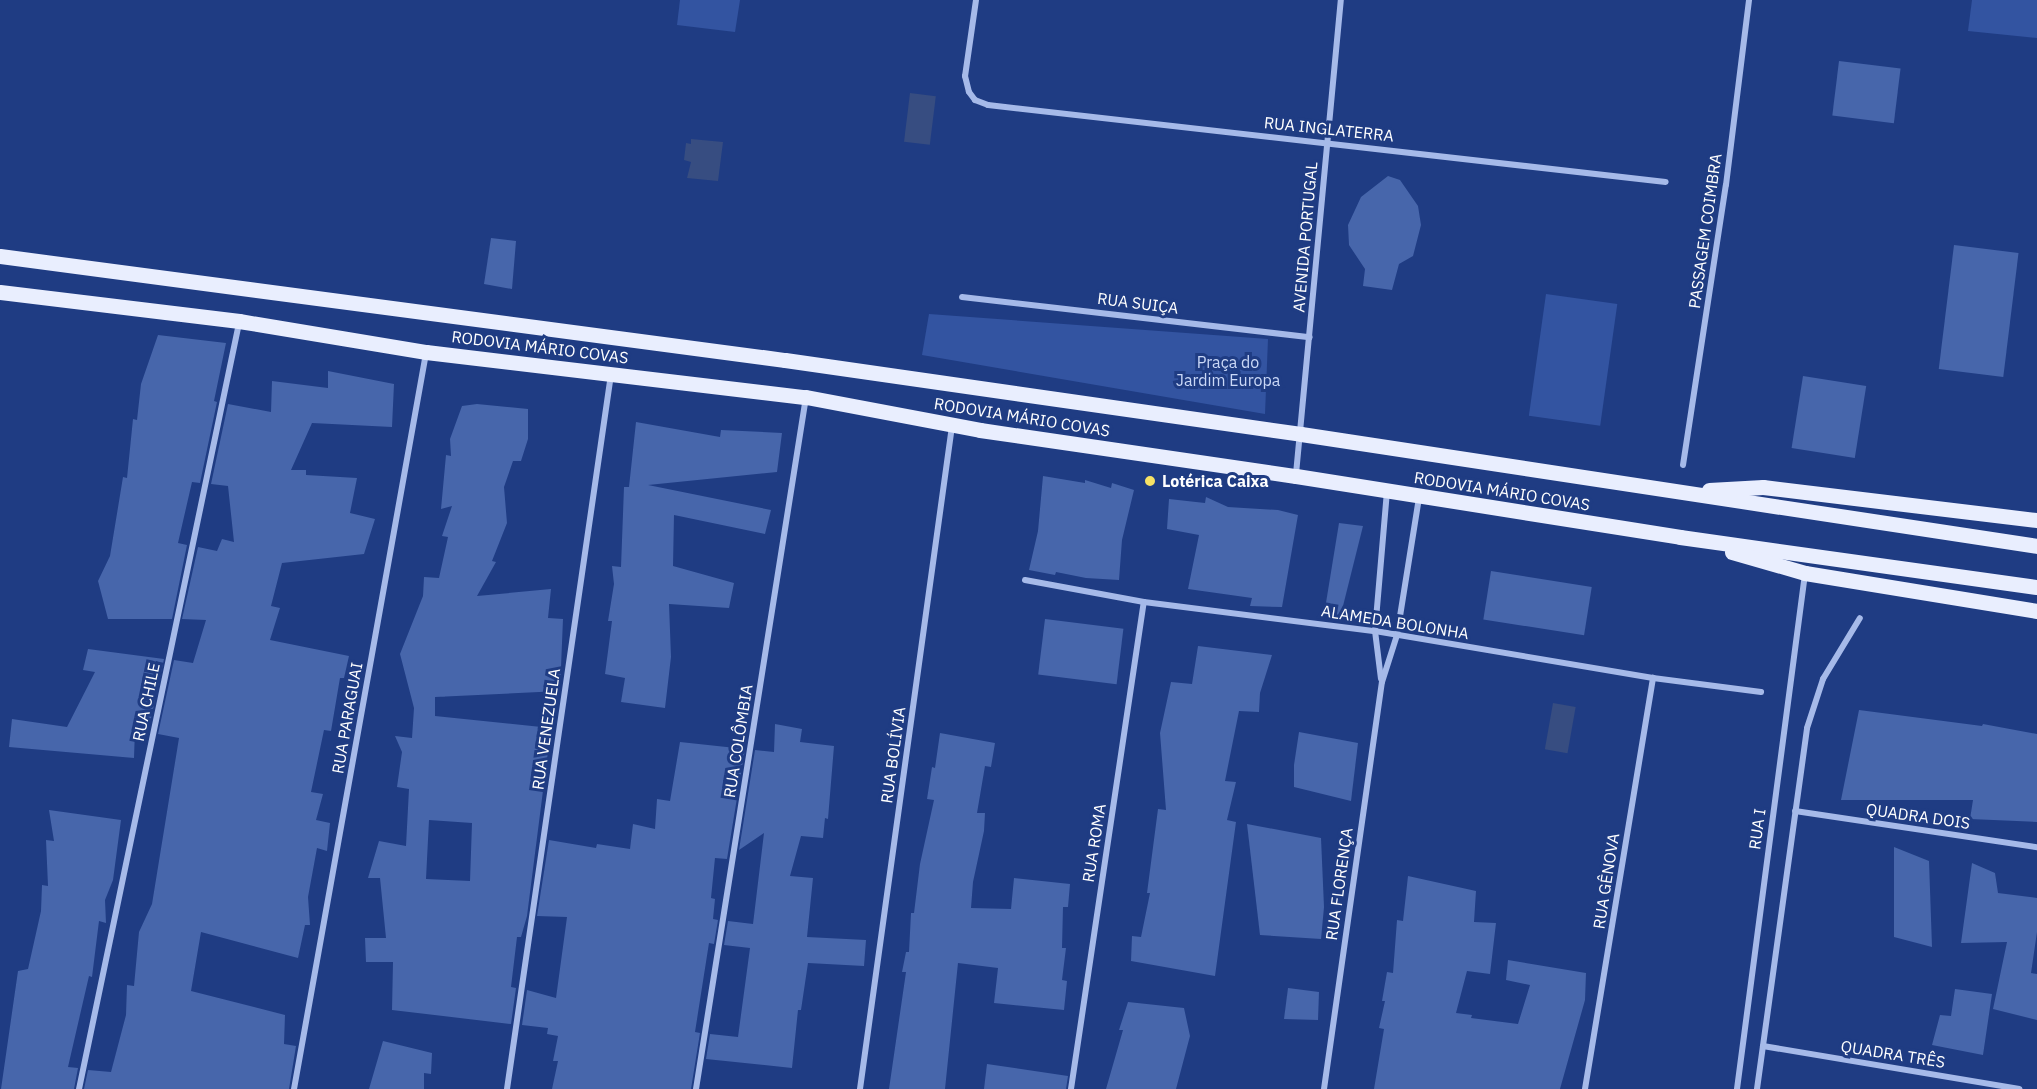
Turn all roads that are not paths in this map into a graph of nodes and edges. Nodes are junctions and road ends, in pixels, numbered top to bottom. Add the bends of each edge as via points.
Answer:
1 (976, 0) edge
2 (1341, 0) edge
3 (1749, 0) edge
4 (1326, 143) junction
5 (1666, 182) dead end
6 (0, 255) edge
7 (0, 292) edge
8 (962, 297) dead end
9 (239, 321) junction
10 (1311, 337) junction
11 (426, 352) junction
12 (612, 374) junction
13 (806, 397) junction
14 (952, 425) junction
15 (1301, 434) junction
16 (1683, 465) dead end
17 (1296, 476) junction
18 (1387, 491) junction
19 (1681, 491) junction
20 (1419, 497) junction
21 (2037, 520) edge
22 (1680, 537) junction
23 (2037, 546) edge
24 (1805, 573) junction
25 (1025, 580) dead end
26 (2037, 586) edge
27 (1144, 602) junction
28 (2037, 611) edge
29 (1860, 618) dead end
30 (1375, 631) junction
31 (1397, 635) junction
32 (1653, 678) junction
33 (1382, 682) junction
34 (1761, 692) dead end
35 (1795, 811) junction
36 (2037, 847) edge
37 (1763, 1046) junction
38 (79, 1089) edge
39 (294, 1089) edge
40 (507, 1089) edge
41 (696, 1089) edge
42 (860, 1089) edge
43 (1071, 1089) edge
44 (1324, 1089) edge
45 (1585, 1089) edge
46 (1737, 1089) edge
47 (1757, 1089) edge
48 (2019, 1089) edge

1 - 4 street, RUA INGLATERRA via 965,76 975,100 988,105
2 - 4 street, AVENIDA PORTUGAL
3 - 16 street, PASSAGEM COIMBRA
4 - 5 street, RUA INGLATERRA
4 - 10 street, AVENIDA PORTUGAL
6 - 15 main road, RODOVIA MÁRIO COVAS
7 - 9 main road, RODOVIA MÁRIO COVAS
8 - 10 street, RUA SUIÇA
9 - 11 main road, RODOVIA MÁRIO COVAS
9 - 38 street, RUA CHILE
10 - 15 street, AVENIDA PORTUGAL
11 - 12 main road, RODOVIA MÁRIO COVAS
11 - 39 street, RUA PARAGUAI
12 - 13 main road, RODOVIA MÁRIO COVAS
12 - 40 street, RUA VENEZUELA
13 - 14 main road, RODOVIA MÁRIO COVAS
13 - 41 street, RUA COLÔMBIA
14 - 17 main road, RODOVIA MÁRIO COVAS
14 - 42 street, RUA BOLÍVIA
15 - 17 street, AVENIDA PORTUGAL
15 - 19 main road, RODOVIA MÁRIO COVAS
17 - 18 main road, RODOVIA MÁRIO COVAS
18 - 20 main road, RODOVIA MÁRIO COVAS
18 - 30 street, RUA FLORENÇA
19 - 21 main road via 1763,487
19 - 23 main road, RODOVIA MÁRIO COVAS
20 - 22 main road, RODOVIA MÁRIO COVAS
20 - 31 street, RUA FLORENÇA
22 - 24 main road
22 - 26 main road, RODOVIA MÁRIO COVAS
24 - 28 main road
24 - 46 street, RUA I
25 - 27 street, ALAMEDA BOLONHA
27 - 30 street, ALAMEDA BOLONHA
27 - 43 street, RUA ROMA
29 - 35 street via 1814,701
30 - 31 street, ALAMEDA BOLONHA
30 - 33 street, RUA FLORENÇA
31 - 32 street, ALAMEDA BOLONHA
31 - 33 street, RUA FLORENÇA
32 - 34 street, ALAMEDA BOLONHA
32 - 45 street, RUA GÊNOVA
33 - 44 street, RUA FLORENÇA
35 - 36 street, QUADRA DOIS
35 - 37 street
37 - 47 street
37 - 48 street, QUADRA TRÊS

